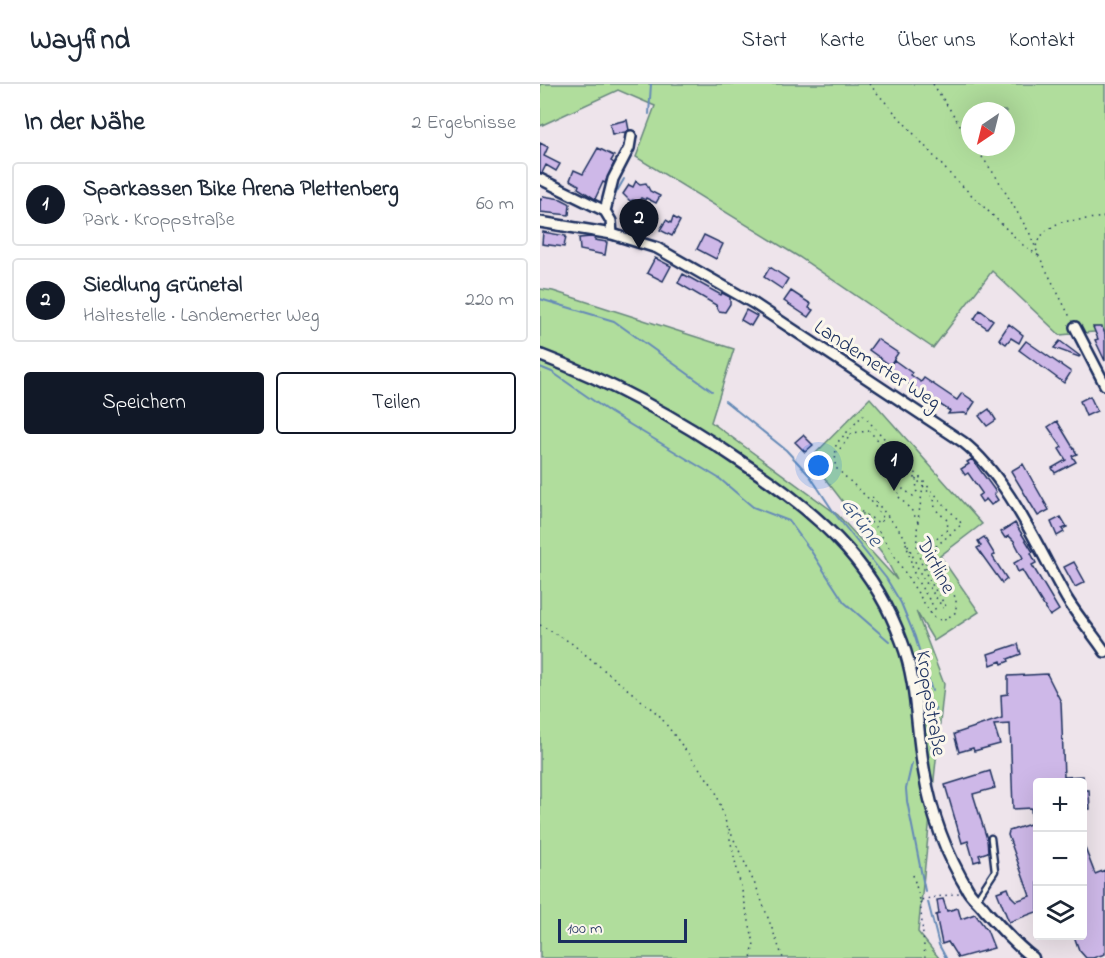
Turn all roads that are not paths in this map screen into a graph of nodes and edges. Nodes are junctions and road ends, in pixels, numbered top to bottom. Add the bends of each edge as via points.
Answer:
1 (631, 136) dead end
2 (540, 179) edge
3 (605, 211) junction
4 (540, 222) edge
5 (612, 234) junction
6 (1075, 327) road end
7 (540, 355) edge
8 (1105, 385) edge
9 (1105, 652) edge
10 (992, 838) dead end
11 (972, 896) junction
12 (1033, 958) edge

1 - 3 street via 629,148 612,178
2 - 3 street
3 - 5 street
4 - 5 street, Landemerter Weg
5 - 9 street, Landemerter Weg via 657,248 753,303 978,453 1029,529 1069,602
6 - 8 street
7 - 11 street, Kroppstraße via 628,393 712,441 798,502 848,550 871,580 903,643 916,700 929,798 938,828
10 - 11 lane via 995,872
11 - 12 street, Kroppstraße

